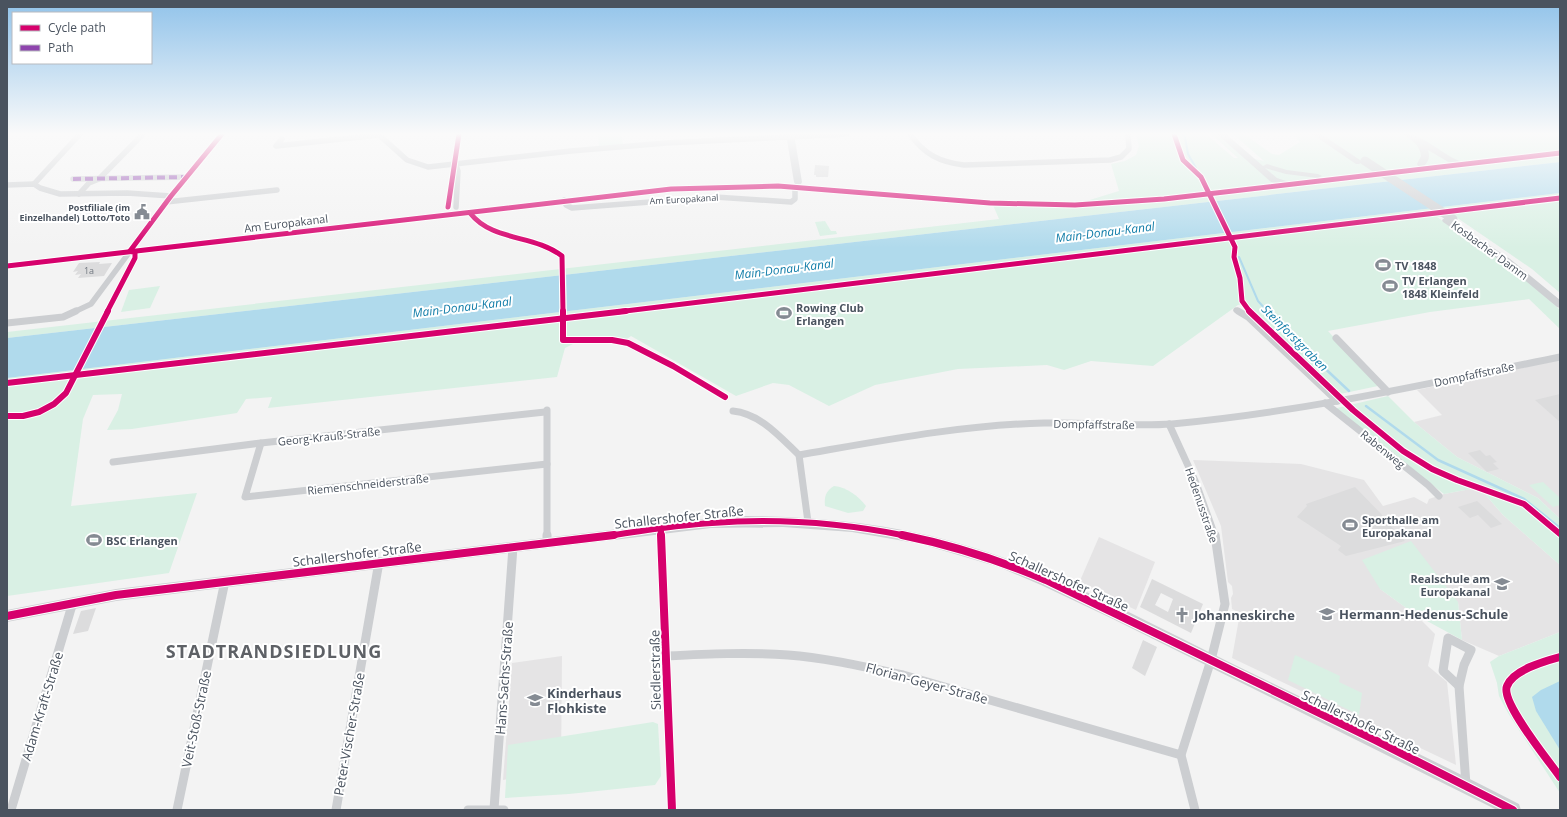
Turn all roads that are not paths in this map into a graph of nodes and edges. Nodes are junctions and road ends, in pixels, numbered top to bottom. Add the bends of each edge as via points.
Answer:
1 (45, 172) edge
2 (106, 172) edge
3 (191, 172) edge
4 (453, 172) edge
5 (792, 172) edge
6 (1269, 172) edge
7 (1272, 172) edge
8 (1287, 172) edge
9 (1351, 172) edge
10 (1372, 172) edge
11 (1378, 172) edge
12 (1318, 176) junction
13 (187, 177) junction
14 (72, 179) dead end
15 (99, 179) junction
16 (1281, 182) junction
17 (34, 184) junction
18 (794, 184) junction
19 (7, 185) edge
20 (277, 190) dead end
21 (79, 194) junction
22 (171, 196) junction
23 (564, 200) junction
24 (166, 202) junction
25 (452, 209) junction
26 (1450, 219) junction
27 (132, 248) junction
28 (7, 260) edge
29 (7, 266) edge
30 (1560, 297) edge
31 (1560, 305) edge
32 (1236, 310) dead end
33 (7, 323) edge
34 (1336, 338) dead end
35 (1560, 357) edge
36 (1388, 392) junction
37 (1337, 401) junction
38 (1325, 403) junction
39 (733, 411) dead end
40 (1169, 424) junction
41 (261, 443) junction
42 (799, 454) junction
43 (113, 462) dead end
44 (547, 464) junction
45 (1439, 496) dead end
46 (808, 522) junction
47 (661, 529) junction
48 (547, 543) junction
49 (513, 547) junction
50 (379, 562) junction
51 (225, 581) junction
52 (73, 602) junction
53 (7, 616) edge
54 (666, 656) junction
55 (1211, 660) junction
56 (1459, 686) junction
57 (1181, 755) junction
58 (1466, 785) junction
59 (499, 809) edge
60 (11, 810) edge
61 (177, 810) edge
62 (336, 810) edge
63 (468, 810) edge
64 (672, 810) edge
65 (1195, 810) edge
66 (1513, 810) edge

1 - 17 street
2 - 15 street
3 - 13 street
4 - 25 street
5 - 18 main road
6 - 16 main road
7 - 16 main road
8 - 12 main road
9 - 12 main road, Am Europakanal
10 - 16 main road, Am Europakanal
11 - 26 main road, Kosbacher Damm
12 - 16 main road, Am Europakanal
13 - 15 street
13 - 22 street
14 - 15 street
15 - 21 street via 89,183
16 - 18 main road, Am Europakanal via 1164,199 1075,205 990,203
17 - 19 street
17 - 21 street via 60,194
18 - 23 main road, Am Europakanal via 683,188
18 - 23 street, Am Europakanal via 795,199 790,202 715,197 572,208 566,205
18 - 25 main road, Am Europakanal via 727,181 665,184
20 - 24 street
21 - 22 street via 127,193
22 - 24 street
23 - 25 main road, Am Europakanal
24 - 27 street
25 - 27 main road, Am Europakanal
26 - 30 main road, Kosbacher Damm via 1513,259
26 - 31 main road, Kosbacher Damm via 1507,261
27 - 28 main road
27 - 29 main road
27 - 33 street via 87,307 63,317
32 - 37 street via 1248,317
34 - 36 street
35 - 36 street, Dompfaffstraße
36 - 37 street, Dompfaffstraße
37 - 38 street, Dompfaffstraße
38 - 40 street, Dompfaffstraße via 1252,415
38 - 45 street, Rabenweg
39 - 42 street via 752,415
40 - 42 street, Dompfaffstraße via 1043,423 932,432
40 - 55 street, Hedenusstraße via 1196,483 1215,536 1225,604
41 - 43 street, Georg-Krauß-Straße
41 - 44 street, Georg-Krauß-Straße via 546,410
41 - 44 street, Riemenschneiderstraße via 245,497
42 - 46 street
44 - 48 street, Georg-Krauß-Straße
46 - 47 main road, Schallershofer Straße via 740,521
46 - 55 main road, Schallershofer Straße via 896,532 990,558 1055,584
47 - 48 main road, Schallershofer Straße
47 - 54 street, Siedlerstraße
48 - 49 main road, Schallershofer Straße
49 - 50 main road, Schallershofer Straße
49 - 59 street, Hans-Sachs-Straße
50 - 51 main road, Schallershofer Straße
50 - 62 street, Peter-Vischer-Straße
51 - 52 main road, Schallershofer Straße
51 - 61 street, Veit-Stoß-Straße
52 - 53 main road, Schallershofer Straße
52 - 60 street, Adam-Kraft-Straße
54 - 57 street, Florian-Geyer-Straße via 789,656 864,666
54 - 64 street, Siedlerstraße
55 - 57 street, Hedenusstraße
55 - 58 main road, Schallershofer Straße
56 - 56 street via 1471,650 1448,638 1443,671
56 - 58 street
57 - 65 street
58 - 66 main road, Schallershofer Straße
59 - 63 street

